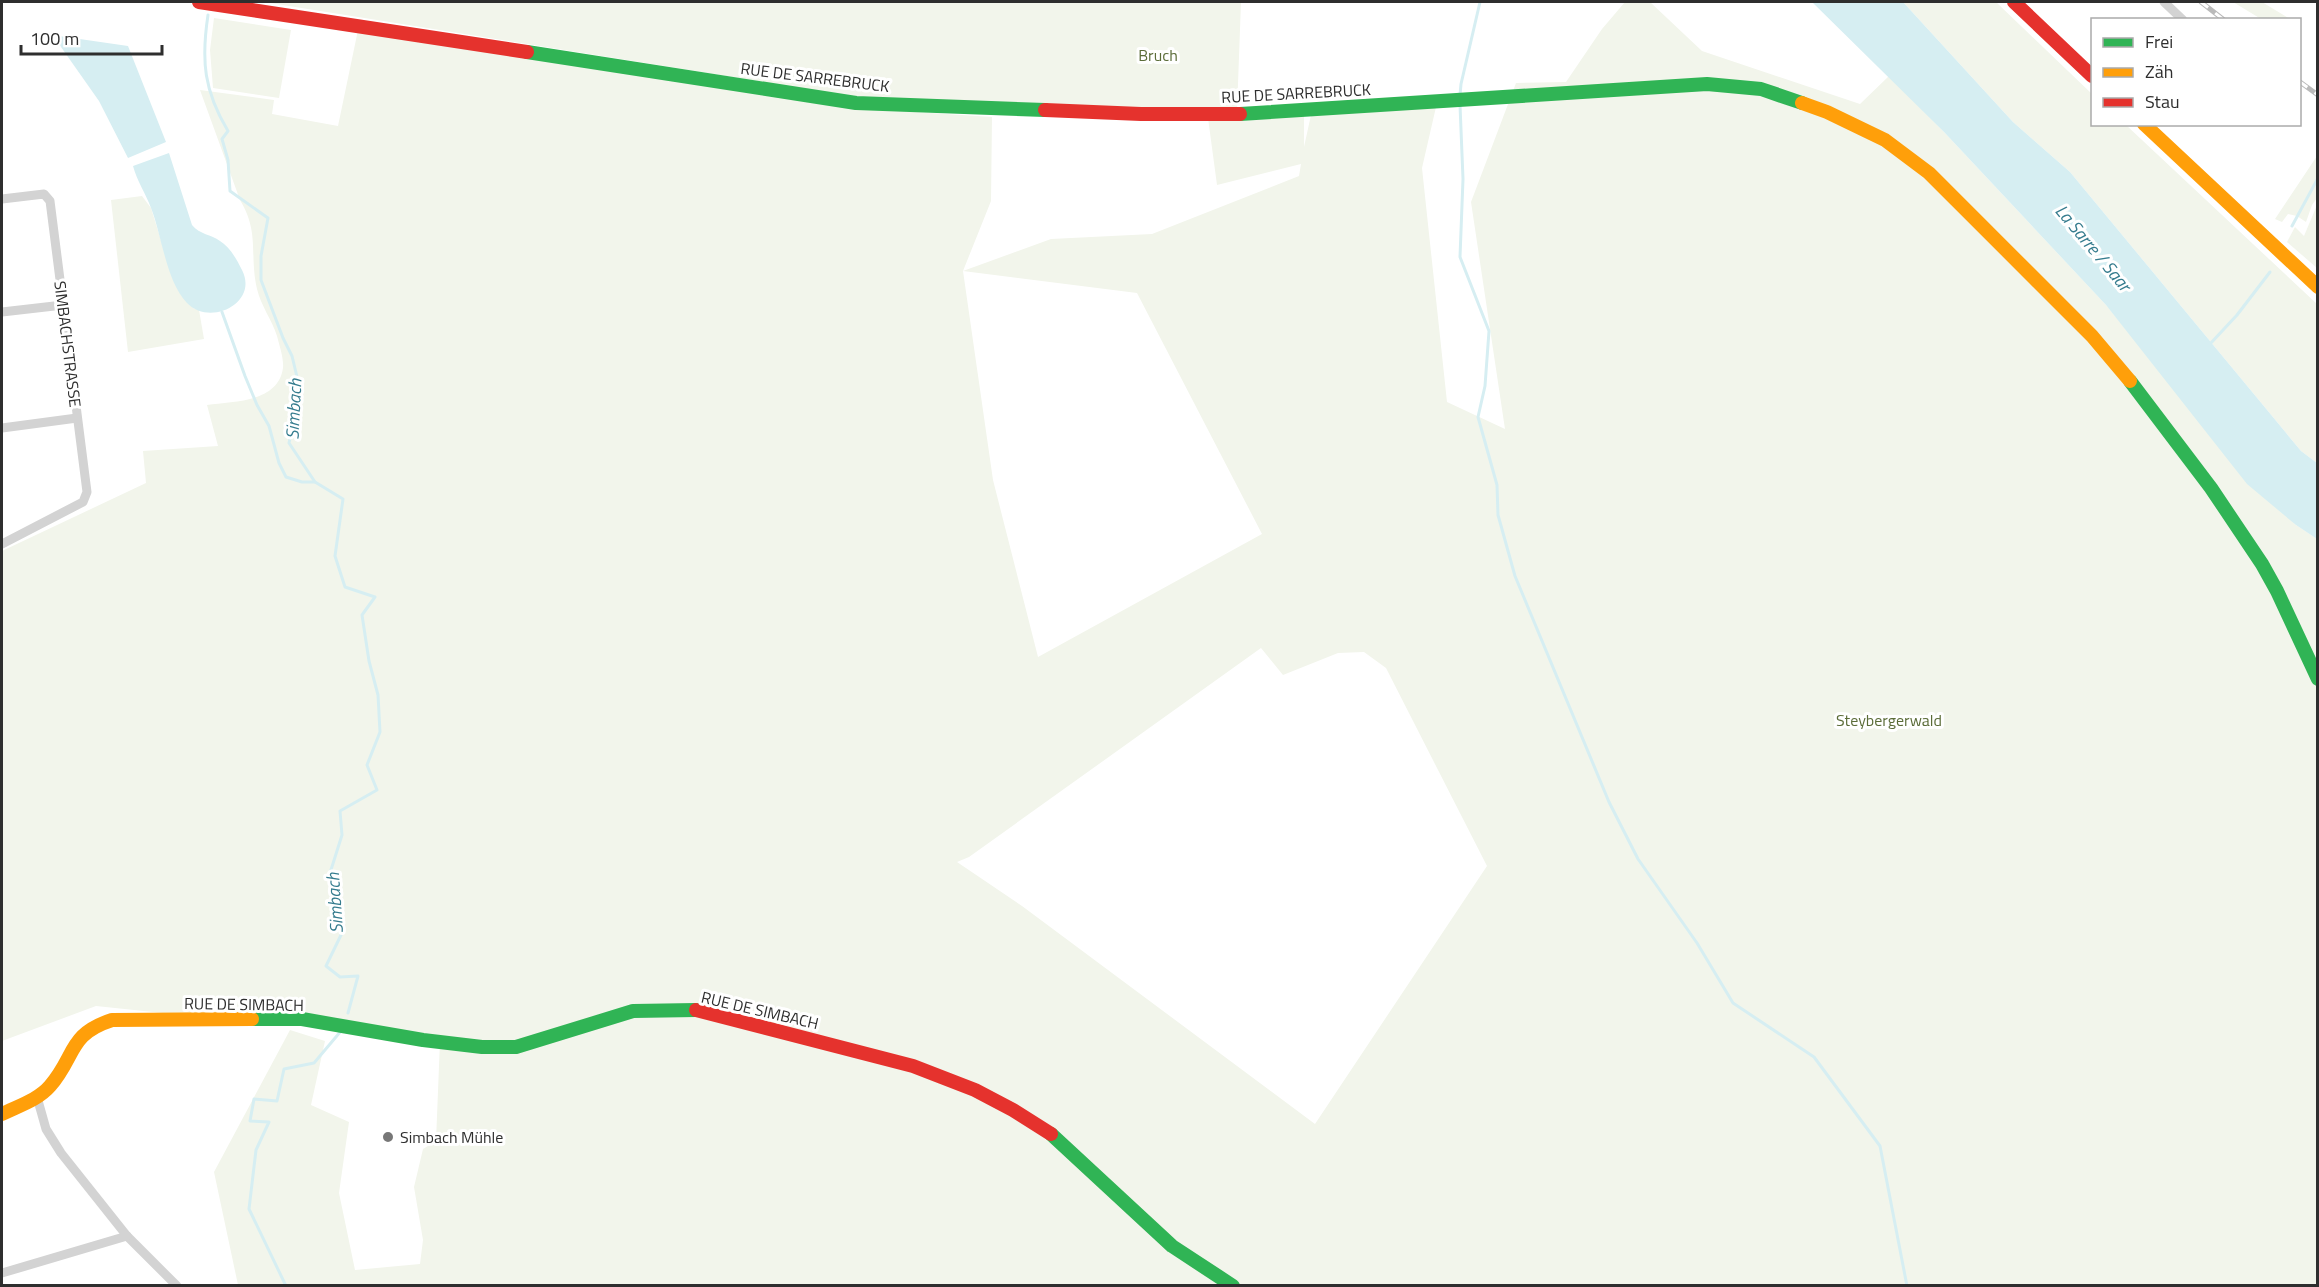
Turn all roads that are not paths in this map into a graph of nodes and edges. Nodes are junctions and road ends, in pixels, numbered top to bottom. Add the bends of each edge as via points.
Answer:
1 (199, 2) edge
2 (2014, 2) edge
3 (2163, 2) edge
4 (2181, 18) edge
5 (2091, 75) edge
6 (2146, 126) edge
7 (2, 199) edge
8 (2318, 287) edge
9 (63, 305) junction
10 (2, 312) edge
11 (77, 418) junction
12 (2, 428) edge
13 (2, 544) edge
14 (2318, 679) edge
15 (37, 1096) junction
16 (2, 1114) edge
17 (126, 1236) junction
18 (2, 1273) edge
19 (177, 1286) edge
20 (1233, 1286) edge

1 - 14 main road, RUE DE SARREBRUCK via 856,103 1237,114 1707,84 1761,89 1827,112 1898,148 1929,173 2092,336 2146,399 2262,564
2 - 5 main road
3 - 4 street
6 - 8 main road
7 - 9 street, SIMBACHSTRASSE via 44,194 50,201
9 - 10 street
9 - 11 street, SIMBACHSTRASSE
11 - 12 street
11 - 13 street, SIMBACHSTRASSE via 87,497
15 - 16 main road, RUE DE SIMBACH
15 - 17 street via 46,1130
15 - 20 main road, RUE DE SIMBACH via 50,1087 72,1046 87,1029 112,1020 302,1019 423,1040 516,1047 633,1011 696,1010 913,1066 975,1090 1058,1139 1172,1246
17 - 18 street
17 - 19 street

